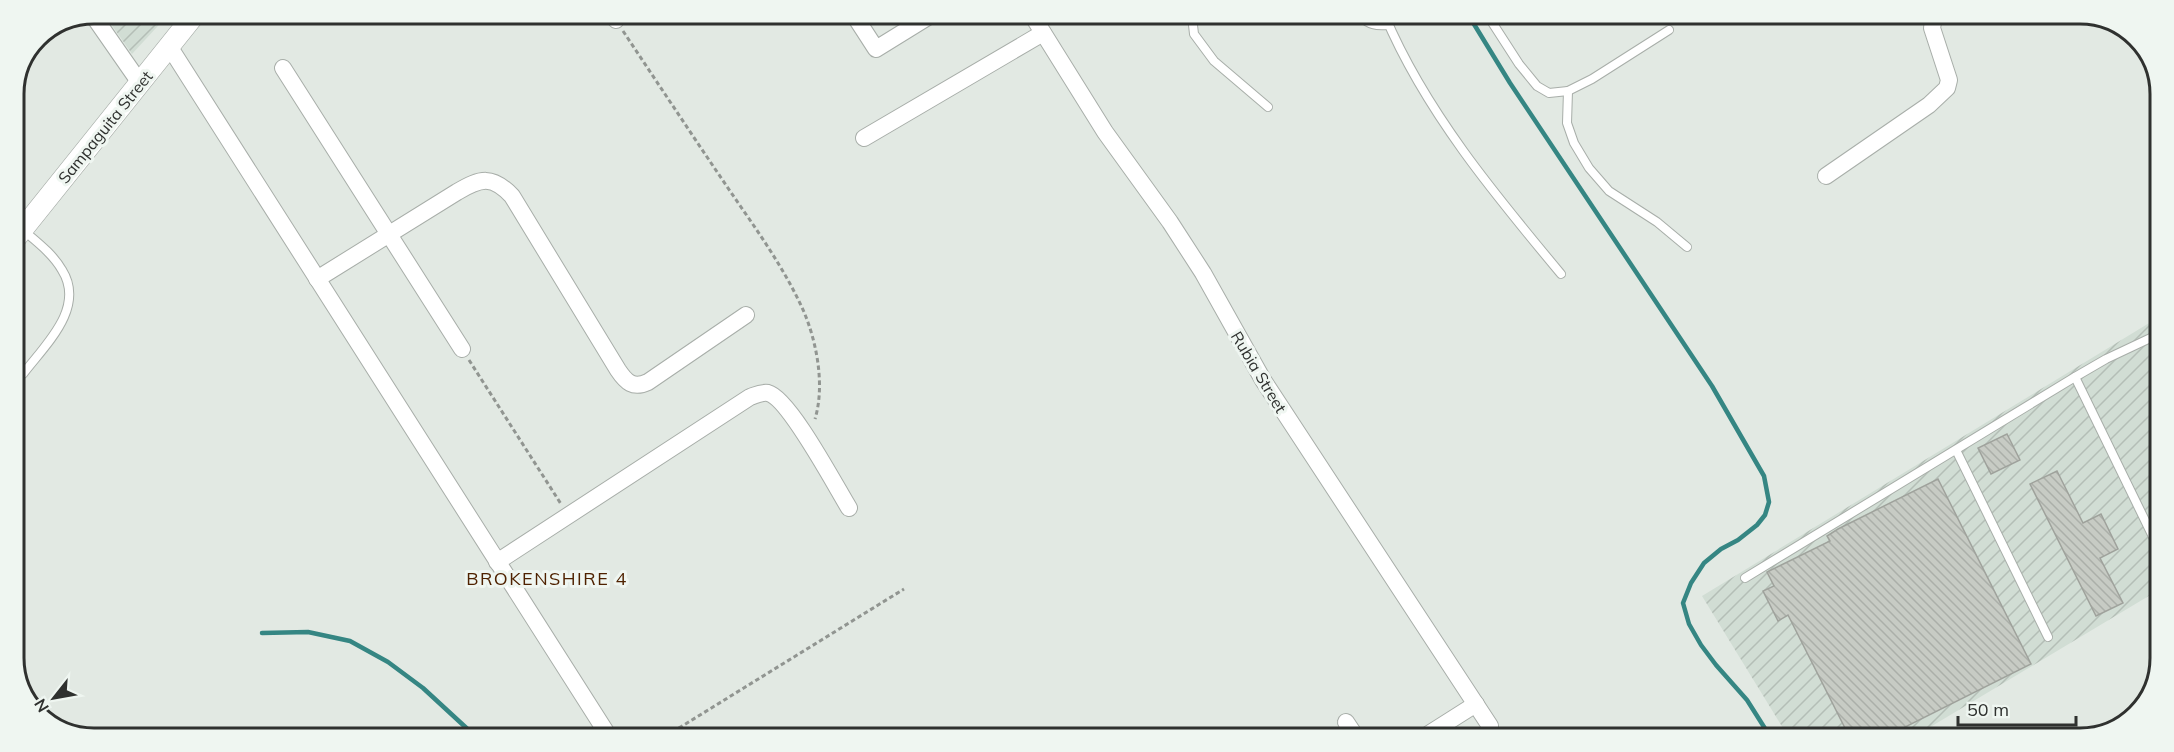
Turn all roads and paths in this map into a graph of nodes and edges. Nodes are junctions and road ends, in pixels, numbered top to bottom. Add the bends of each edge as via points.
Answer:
1 (99, 24) edge
2 (187, 24) edge
3 (619, 24) edge
4 (860, 24) edge
5 (917, 24) edge
6 (1038, 24) edge
7 (1193, 24) edge
8 (1389, 24) edge
9 (1493, 24) edge
10 (1933, 24) edge
11 (1669, 30) dead end
12 (1043, 33) junction
13 (169, 46) junction
14 (283, 68) dead end
15 (140, 83) junction
16 (1568, 91) junction
17 (1268, 107) dead end
18 (864, 138) dead end
19 (1826, 176) dead end
20 (24, 228) edge
21 (389, 234) junction
22 (24, 240) edge
23 (1687, 247) dead end
24 (1562, 274) dead end
25 (317, 279) junction
26 (746, 315) dead end
27 (2150, 338) edge
28 (462, 349) joint
29 (24, 373) edge
30 (2075, 377) junction
31 (808, 441) junction
32 (1956, 450) junction
33 (849, 508) dead end
34 (568, 516) junction
35 (2150, 531) edge
36 (497, 562) junction
37 (1745, 578) dead end
38 (904, 589) dead end
39 (2048, 637) dead end
40 (1476, 704) junction
41 (1346, 722) dead end
42 (1491, 726) dead end
43 (604, 728) edge
44 (679, 728) edge
45 (1350, 728) edge
46 (1438, 728) edge

1 - 15 street
2 - 13 street, Sampaguita Street
3 - 31 path via 750,221 804,314 814,347 819,394
4 - 5 street via 876,50
6 - 12 street, Rubia Street
7 - 17 lane via 1194,34 1214,62
8 - 24 lane via 1419,85 1485,182
9 - 16 lane via 1537,86 1549,93
10 - 19 street via 1947,69 1947,88 1929,105
11 - 16 lane
12 - 18 street
12 - 40 street, Rubia Street via 1105,132 1203,273 1263,380
13 - 15 street, Sampaguita Street
13 - 25 street
14 - 21 street
15 - 20 street, Sampaguita Street
16 - 23 lane via 1567,123 1589,168 1609,191
21 - 25 street
21 - 26 street via 474,182 501,184 624,380 633,385 648,382
21 - 28 street
22 - 29 lane via 62,269 71,302 57,330
25 - 36 street
27 - 30 lane
28 - 34 path
30 - 32 lane
30 - 35 lane
31 - 33 street
31 - 34 street via 780,401 769,393 760,393
32 - 37 lane
32 - 39 lane
34 - 36 street
36 - 43 street
38 - 44 path
40 - 42 street, Rubia Street
40 - 46 street
41 - 45 street

